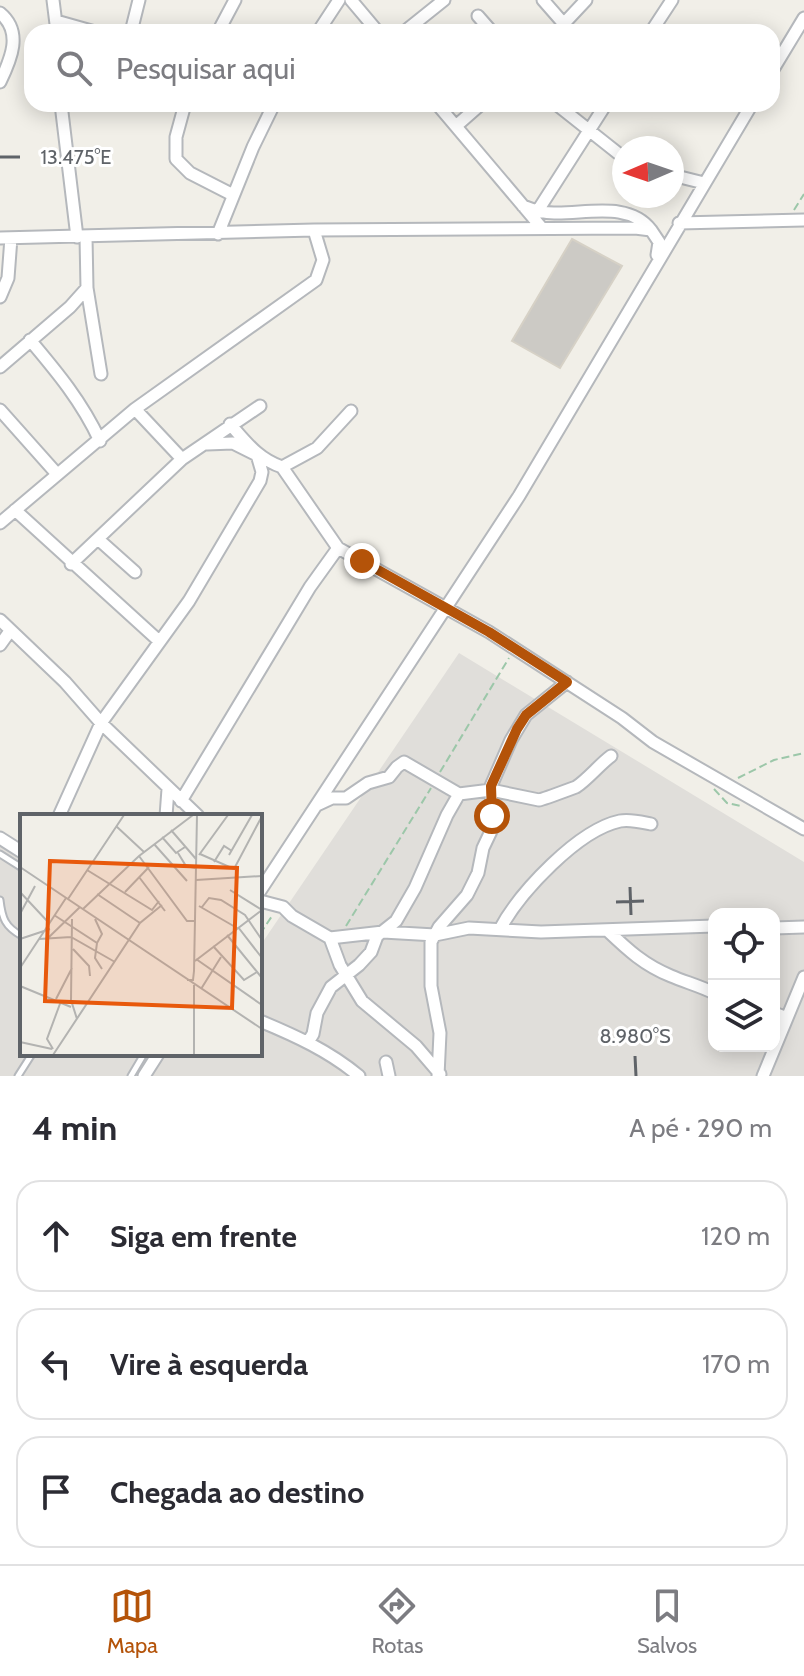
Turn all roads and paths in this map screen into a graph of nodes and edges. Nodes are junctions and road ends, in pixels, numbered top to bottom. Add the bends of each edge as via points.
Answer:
1 (53, 0) edge
2 (139, 0) edge
3 (235, 0) edge
4 (339, 0) edge
5 (351, 0) edge
6 (543, 0) edge
7 (586, 0) edge
8 (672, 0) edge
9 (442, 1) edge
10 (0, 13) edge
11 (478, 16) dead end
12 (804, 18) edge
13 (56, 24) edge
14 (133, 24) edge
15 (222, 24) edge
16 (323, 24) edge
17 (371, 24) edge
18 (414, 24) edge
19 (485, 24) edge
20 (558, 24) edge
21 (564, 24) edge
22 (656, 24) edge
23 (780, 58) edge
24 (0, 82) edge
25 (62, 112) edge
26 (183, 112) edge
27 (270, 112) edge
28 (444, 112) edge
29 (472, 112) edge
30 (566, 112) edge
31 (601, 112) edge
32 (747, 112) edge
33 (456, 126) junction
34 (590, 130) junction
35 (612, 148) edge
36 (684, 178) edge
37 (704, 183) junction
38 (804, 194) edge
39 (233, 195) junction
40 (537, 219) junction
41 (787, 220) junction
42 (804, 220) edge
43 (679, 223) junction
44 (314, 230) junction
45 (218, 234) junction
46 (82, 237) junction
47 (5, 238) edge
48 (656, 264) junction
49 (87, 288) junction
50 (0, 297) edge
51 (30, 340) junction
52 (0, 367) edge
53 (101, 374) dead end
54 (260, 406) dead end
55 (135, 409) junction
56 (0, 410) edge
57 (351, 411) dead end
58 (230, 424) junction
59 (100, 441) junction
60 (207, 444) junction
61 (257, 455) junction
62 (182, 459) junction
63 (282, 467) junction
64 (57, 474) junction
65 (5, 516) edge
66 (98, 539) junction
67 (338, 548) junction
68 (71, 564) junction
69 (135, 572) dead end
70 (447, 609) junction
71 (0, 620) edge
72 (10, 631) junction
73 (159, 641) junction
74 (0, 645) edge
75 (515, 649) junction
76 (567, 682) junction
77 (101, 723) junction
78 (804, 753) edge
79 (611, 756) dead end
80 (441, 771) dead end
81 (749, 772) dead end
82 (433, 785) dead end
83 (168, 789) junction
84 (491, 790) junction
85 (459, 794) junction
86 (317, 805) junction
87 (190, 809) edge
88 (60, 814) edge
89 (169, 814) edge
90 (651, 824) dead end
91 (804, 829) edge
92 (0, 838) edge
93 (20, 851) edge
94 (0, 854) edge
95 (20, 867) edge
96 (264, 875) edge
97 (0, 900) edge
98 (262, 901) edge
99 (279, 905) junction
100 (708, 926) edge
101 (804, 927) edge
102 (780, 928) edge
103 (500, 929) junction
104 (262, 931) edge
105 (608, 931) junction
106 (383, 932) junction
107 (20, 935) edge
108 (435, 935) junction
109 (334, 937) junction
110 (346, 976) junction
111 (803, 981) edge
112 (708, 991) edge
113 (780, 1015) edge
114 (787, 1018) junction
115 (262, 1022) edge
116 (308, 1042) junction
117 (31, 1056) edge
118 (143, 1056) edge
119 (157, 1056) edge
120 (386, 1062) dead end
121 (356, 1075) edge
122 (440, 1075) edge
123 (18, 1076) edge
124 (131, 1076) edge
125 (144, 1076) edge
126 (389, 1076) edge
127 (763, 1076) edge

1 - 13 street
2 - 14 street
3 - 15 street
4 - 16 street
5 - 17 street
6 - 20 street
7 - 21 street
8 - 22 street
9 - 18 street
10 - 24 street via 15,42
11 - 19 street
12 - 23 street
25 - 46 street
26 - 39 street via 176,159 190,173
27 - 39 street
28 - 33 street
29 - 33 street
30 - 34 street
31 - 34 street
32 - 37 street
33 - 40 street
34 - 35 street
34 - 40 street
36 - 37 street
37 - 43 street
38 - 41 path
39 - 45 street
40 - 44 street
40 - 48 street via 552,214 628,214 644,221 659,242
41 - 42 street
41 - 43 street
43 - 48 street
44 - 45 street
44 - 55 street via 323,260 316,280
45 - 46 street
46 - 47 street
46 - 49 street
47 - 50 street via 8,278
48 - 70 street
49 - 51 street
49 - 53 street
51 - 52 street
51 - 59 street via 70,387
54 - 58 street
55 - 59 street
55 - 62 street
56 - 64 street
57 - 63 street via 317,448
58 - 60 street
58 - 61 street
59 - 64 street
60 - 61 street via 233,443
60 - 62 street
61 - 63 street
61 - 73 street via 260,481 189,601
62 - 66 street
63 - 67 street
64 - 65 street
65 - 68 street
66 - 68 street
66 - 69 street
67 - 70 street
67 - 87 street via 310,587
68 - 73 street
70 - 75 street
70 - 86 street
71 - 72 street
72 - 74 street
72 - 77 street
73 - 77 street
75 - 76 street
75 - 80 path
76 - 84 street via 526,715
76 - 91 street via 653,742
77 - 83 street
77 - 88 street
78 - 81 path
79 - 84 street via 576,787 548,798
82 - 109 path
83 - 87 street
83 - 89 street
84 - 85 street
84 - 108 street via 492,829 478,873
85 - 86 street via 404,762 389,777
85 - 106 street via 415,888 394,924
86 - 96 street
90 - 103 street via 625,821 592,832 537,880
92 - 93 street
94 - 95 lane
97 - 107 lane via 1,916
98 - 99 street
99 - 104 path
99 - 109 street
100 - 105 street
101 - 102 street
103 - 105 street
103 - 108 street via 465,928
105 - 112 street via 643,961
106 - 108 street
106 - 109 street
106 - 110 street
108 - 122 street via 430,968
109 - 110 street
110 - 116 street via 329,991
110 - 122 street via 368,1007 413,1043
111 - 114 street
113 - 114 street
114 - 127 street
115 - 116 street
116 - 121 street
117 - 123 lane
118 - 124 lane
119 - 125 street
120 - 126 street

